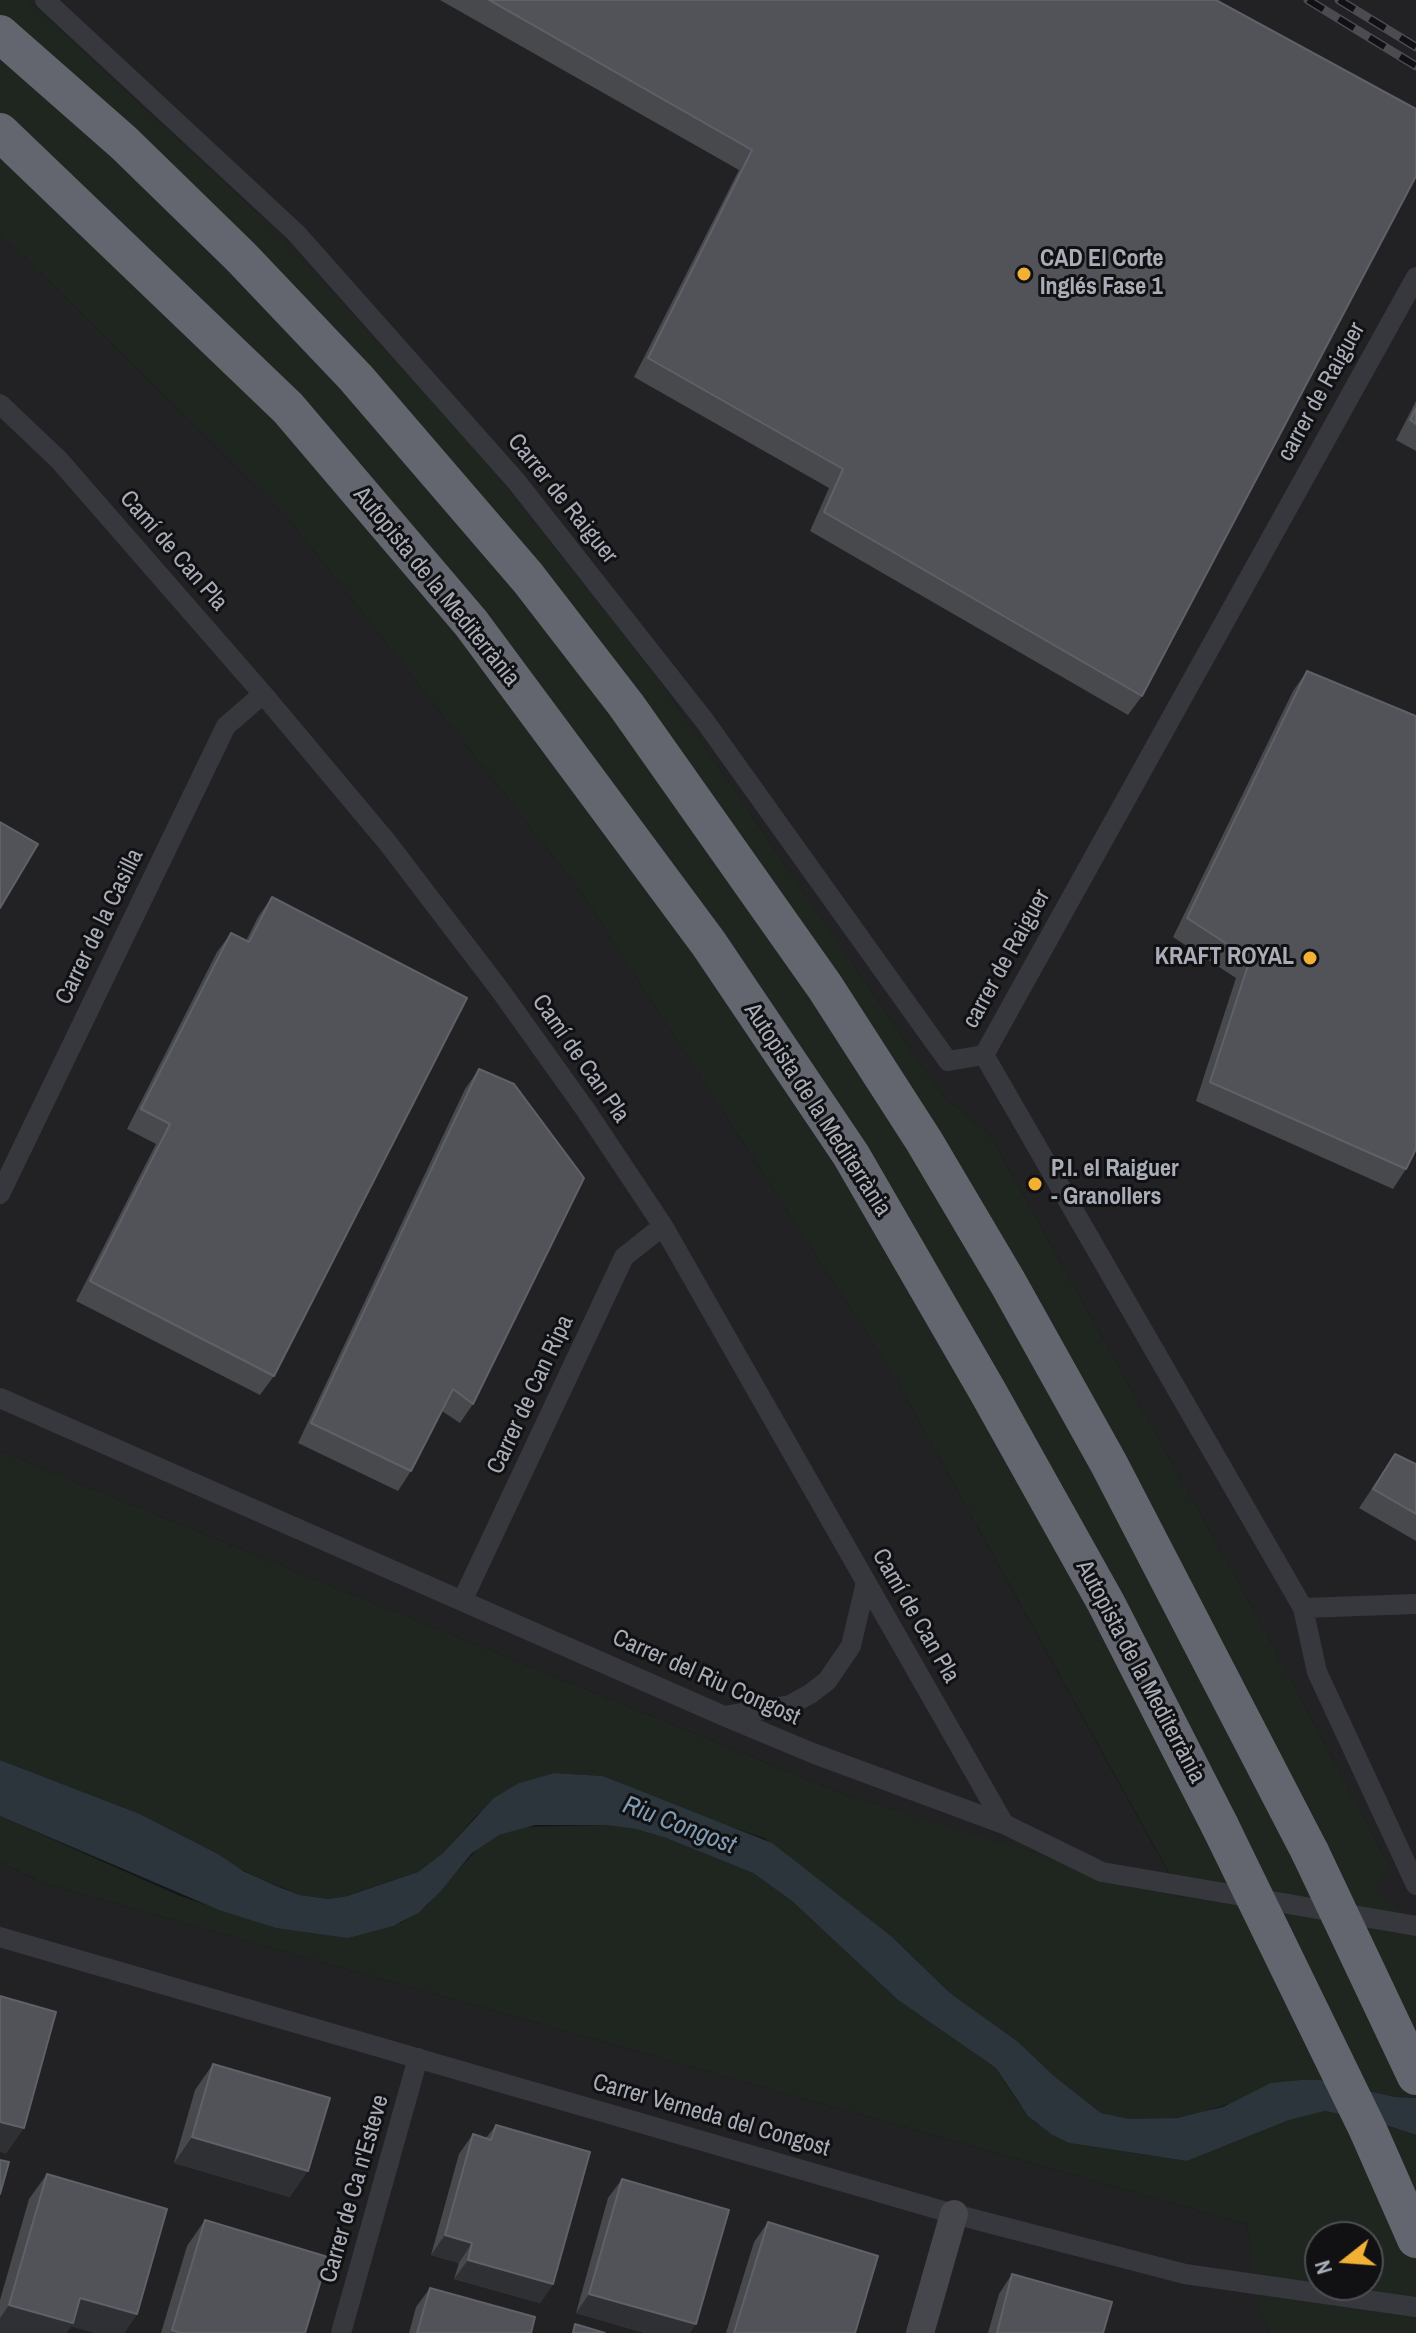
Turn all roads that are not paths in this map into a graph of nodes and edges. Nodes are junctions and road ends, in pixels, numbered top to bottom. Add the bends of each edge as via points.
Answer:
1 (45, 0) edge
2 (0, 34) edge
3 (0, 132) edge
4 (1416, 277) edge
5 (0, 404) edge
6 (263, 694) junction
7 (984, 1055) junction
8 (0, 1194) edge
9 (663, 1226) junction
10 (0, 1398) edge
11 (866, 1582) junction
12 (463, 1599) junction
13 (1416, 1604) edge
14 (1303, 1608) junction
15 (724, 1716) junction
16 (1004, 1824) junction
17 (1416, 1885) edge
18 (1416, 1926) edge
19 (0, 1937) edge
20 (418, 2058) junction
21 (1416, 2076) edge
22 (954, 2214) junction
23 (1416, 2239) edge
24 (1416, 2307) edge
25 (341, 2333) edge
26 (920, 2333) edge

1 - 7 street, Carrer de Raiguer via 296,233 516,481 665,669 948,1061
2 - 21 highway, bridge via 135,153 356,378 528,578 626,705 825,987 924,1141 1109,1464 1310,1852
3 - 23 highway, Autopista de la Mediterrània, bridge via 288,408 471,623 709,944 851,1155 1106,1603 1220,1826
4 - 7 street, carrer de Raiguer
5 - 6 street, Camí de Can Pla via 59,460
6 - 8 street, Carrer de la Casilla via 226,726
6 - 9 street, Camí de Can Pla via 387,842 500,990
7 - 14 street, carrer de Raiguer
9 - 11 street, Camí de Can Pla
9 - 12 street, Carrer de Can Ripa via 624,1257
10 - 12 street, Carrer del Riu Congost
11 - 15 street via 851,1646 827,1681 790,1705
11 - 16 street, Camí de Can Pla
12 - 15 street, Carrer del Riu Congost
13 - 14 street
14 - 17 street, carrer de Raiguer via 1317,1672
15 - 16 street, Carrer del Riu Congost
16 - 18 street, Carrer del Riu Congost via 1102,1872
19 - 20 street, Carrer Verneda del Congost
20 - 22 street, Carrer Verneda del Congost
20 - 25 street, Carrer de Ca n'Esteve
22 - 24 street, Carrer Verneda del Congost via 1185,2274
22 - 26 street

